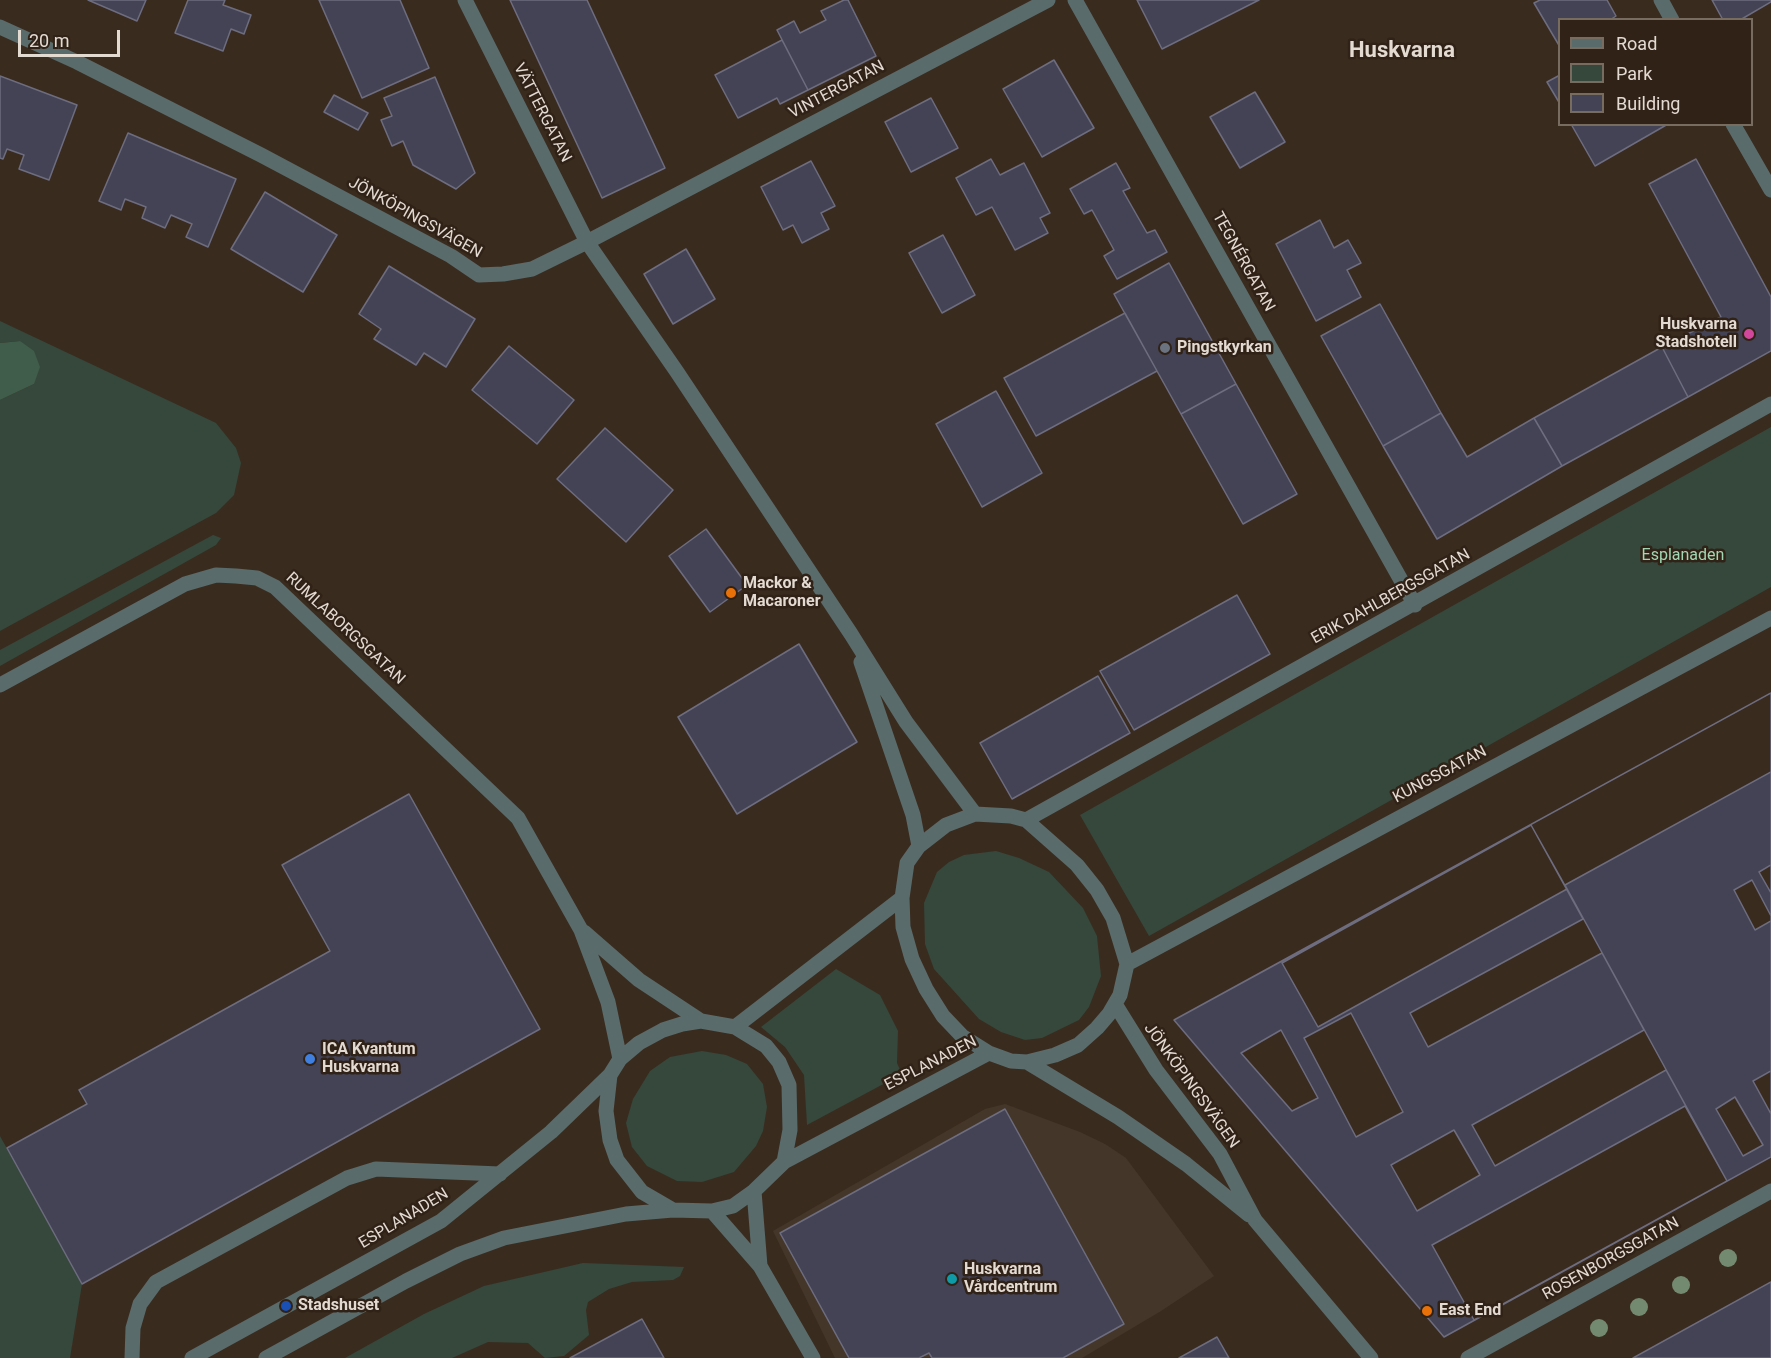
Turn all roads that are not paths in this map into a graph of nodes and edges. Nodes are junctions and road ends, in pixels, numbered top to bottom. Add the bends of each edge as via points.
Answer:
1 (465, 0) edge
2 (1048, 0) edge
3 (1075, 0) edge
4 (1661, 0) edge
5 (1671, 18) edge
6 (0, 27) edge
7 (1734, 126) edge
8 (1771, 190) edge
9 (587, 242) junction
10 (1771, 404) edge
11 (1415, 604) junction
12 (1771, 618) edge
13 (851, 634) junction
14 (0, 685) edge
15 (975, 814) junction
16 (1026, 820) junction
17 (919, 846) junction
18 (902, 898) junction
19 (581, 930) junction
20 (1127, 964) junction
21 (1115, 1004) junction
22 (701, 1021) junction
23 (735, 1027) junction
24 (989, 1053) junction
25 (620, 1059) junction
26 (1027, 1062) junction
27 (610, 1075) junction
28 (784, 1162) junction
29 (500, 1174) junction
30 (754, 1191) junction
31 (1771, 1191) edge
32 (673, 1210) junction
33 (712, 1211) junction
34 (1255, 1220) junction
35 (760, 1266) junction
36 (132, 1358) edge
37 (192, 1358) edge
38 (266, 1358) edge
39 (813, 1358) edge
40 (1371, 1358) edge
41 (1468, 1358) edge

1 - 9 street, VÄTTERGATAN
2 - 9 street, VINTERGATAN
3 - 11 street, TEGNÉRGATAN
4 - 5 street
6 - 9 street, JÖNKÖPINGSVÄGEN via 261,155 451,256 479,275 532,269
7 - 8 street
9 - 13 street
10 - 11 street, ERIK DAHLBERGSGATAN
11 - 16 street, ERIK DAHLBERGSGATAN
12 - 20 street, KUNGSGATAN
13 - 15 street via 906,722
13 - 17 street via 913,815
14 - 19 street, RUMLABORGSGATAN via 185,584 216,575 257,578 275,587 518,818
15 - 16 street
15 - 17 street via 945,825
16 - 20 street via 1056,844 1097,890 1113,918
17 - 18 street via 907,863
18 - 23 street
18 - 24 street via 903,927 926,989 962,1036
19 - 22 street, RUMLABORGSGATAN via 639,980
19 - 25 street, RUMLABORGSGATAN via 608,1002
20 - 21 street, ESPLANADEN
21 - 26 street, ESPLANADEN via 1078,1045
21 - 34 street, JÖNKÖPINGSVÄGEN via 1150,1061 1220,1154
22 - 23 street
22 - 25 street via 663,1030
23 - 28 street via 766,1046 779,1062 789,1085 790,1130
24 - 26 street, ESPLANADEN
24 - 28 street, ESPLANADEN
25 - 27 street
26 - 34 street via 1186,1164
27 - 29 street, ESPLANADEN
27 - 32 street via 606,1111 617,1160 642,1192
28 - 30 street
29 - 36 street via 376,1169 347,1178 156,1282 140,1304 133,1328
29 - 37 street, ESPLANADEN via 441,1221
30 - 33 street via 733,1206
30 - 35 street
31 - 41 street, ROSENBORGSGATAN
32 - 33 street
32 - 38 street via 538,1230 460,1254
33 - 35 street
34 - 40 street, JÖNKÖPINGSVÄGEN
35 - 39 street

